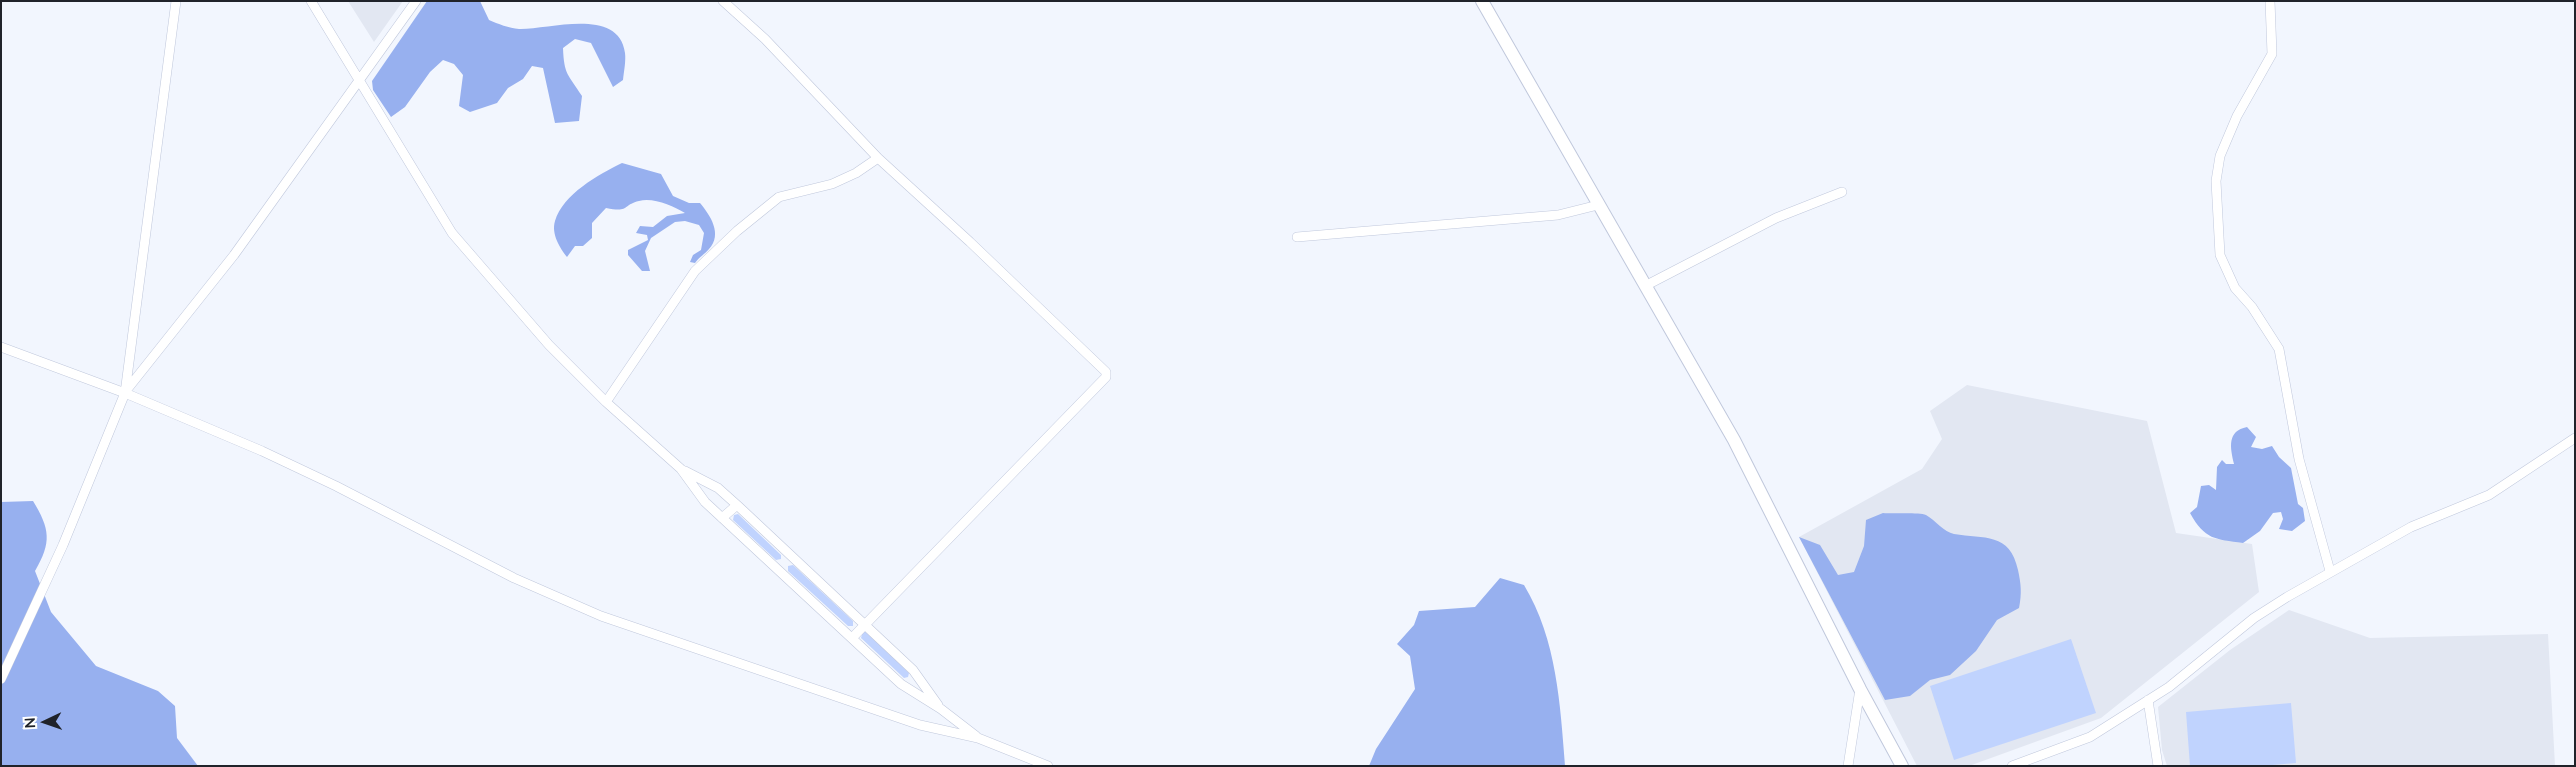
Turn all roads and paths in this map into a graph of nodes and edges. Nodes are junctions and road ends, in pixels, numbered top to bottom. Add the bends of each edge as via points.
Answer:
1 (176, 1) edge
2 (312, 1) edge
3 (416, 1) edge
4 (723, 1) edge
5 (1482, 1) edge
6 (2270, 1) edge
7 (361, 80) junction
8 (878, 158) junction
9 (1842, 192) dead end
10 (1598, 205) junction
11 (1297, 237) dead end
12 (1645, 286) junction
13 (1, 346) edge
14 (125, 393) junction
15 (606, 402) junction
16 (2575, 438) edge
17 (682, 469) junction
18 (736, 505) junction
19 (722, 518) junction
20 (790, 556) junction
21 (779, 568) junction
22 (2330, 571) junction
23 (864, 625) junction
24 (853, 637) junction
25 (1, 679) edge
26 (1860, 689) junction
27 (2148, 700) junction
28 (941, 709) junction
29 (978, 738) junction
30 (1048, 766) edge
31 (1848, 766) edge
32 (1902, 766) edge
33 (2012, 766) edge
34 (2158, 766) edge

1 - 14 street
2 - 7 street
3 - 7 street
4 - 8 street via 765,39
5 - 10 main road
6 - 22 street via 2272,54 2237,116 2220,156 2216,190 2220,255 2236,288 2279,349 2300,459
7 - 14 street via 234,255
7 - 15 street via 452,233 549,345
8 - 15 street via 832,184 779,197 737,232 695,270
8 - 23 street via 1099,365 1106,372 1106,377
9 - 12 street via 1776,218
10 - 11 street via 1558,215
10 - 12 main road
12 - 26 main road via 1734,440
13 - 14 street
14 - 25 street via 63,545
14 - 29 street via 262,451 514,578 601,616 920,725
15 - 17 street
16 - 22 street via 2489,495 2411,527
17 - 18 street via 718,488
17 - 19 street via 705,502
18 - 19 street
18 - 20 street
19 - 21 street
20 - 21 street
20 - 23 street
21 - 24 street
22 - 27 street via 2254,618 2169,688
23 - 24 street
23 - 28 street via 913,670
24 - 28 street via 901,684
26 - 31 street
26 - 32 main road
27 - 33 street via 2090,737
27 - 34 street
28 - 29 street
29 - 30 street

